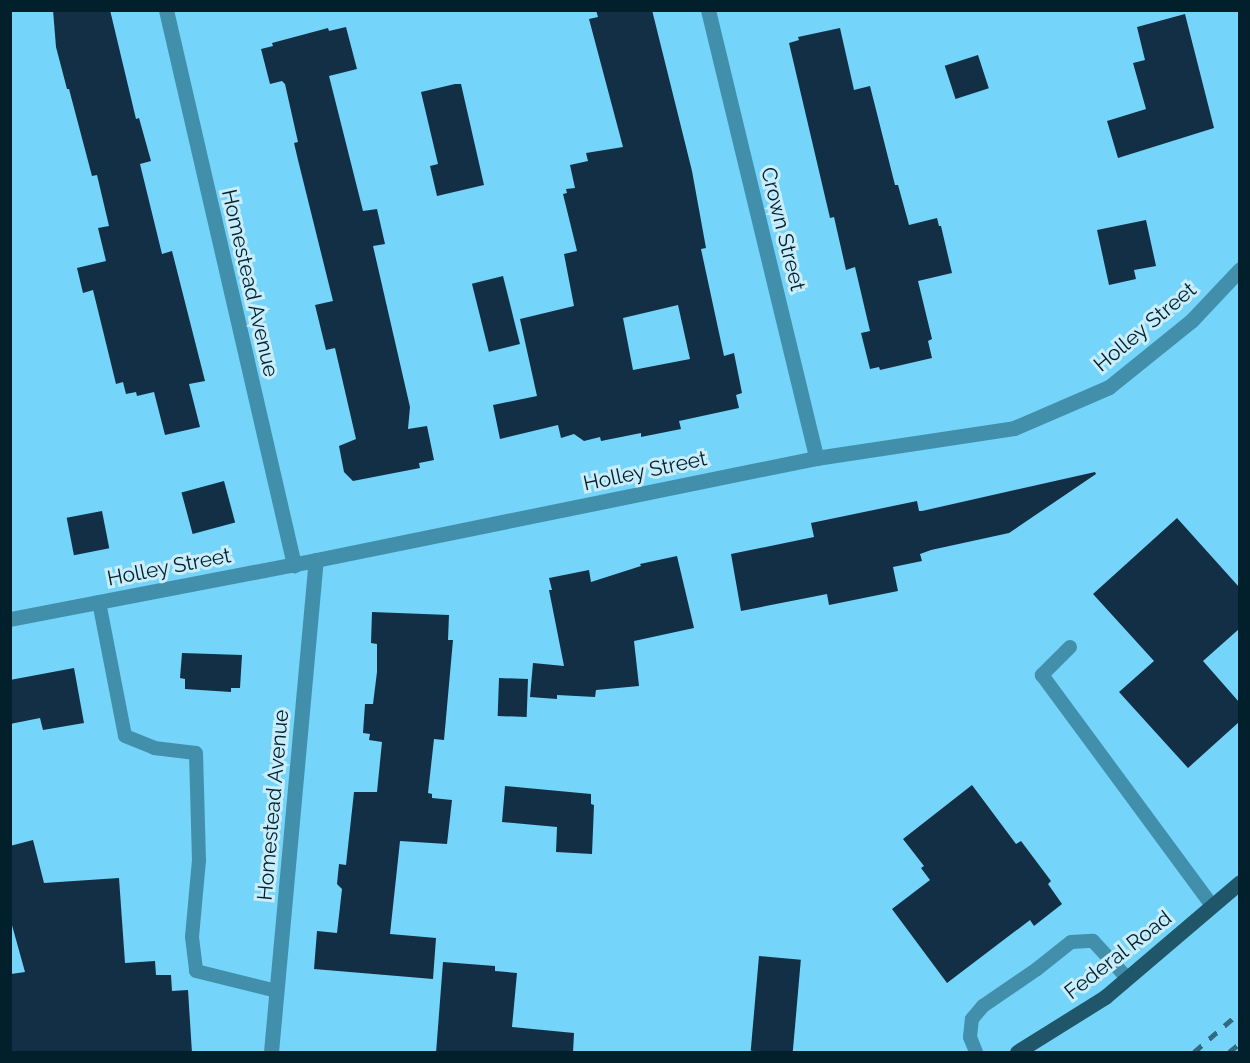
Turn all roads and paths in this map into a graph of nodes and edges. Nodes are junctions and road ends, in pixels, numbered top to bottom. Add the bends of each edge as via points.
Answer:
1 (166, 10) edge
2 (708, 10) edge
3 (1239, 269) edge
4 (816, 458) junction
5 (316, 560) junction
6 (294, 565) junction
7 (99, 602) junction
8 (10, 619) edge
9 (1070, 647) dead end
10 (1239, 882) edge
11 (1212, 906) junction
12 (1127, 978) junction
13 (277, 992) junction
14 (271, 1053) edge
15 (976, 1053) edge
16 (1017, 1053) edge

1 - 6 street, Homestead Avenue
2 - 4 street, Crown Street
3 - 4 street, Holley Street via 1192,320 1109,387 1014,428
4 - 5 street, Holley Street
5 - 6 street, Holley Street
5 - 13 street, Homestead Avenue
6 - 7 street, Holley Street
7 - 8 street, Holley Street
7 - 13 lane via 125,736 154,748 196,753 199,860 192,937 196,971
9 - 11 lane via 1042,675
10 - 11 main road, Federal Road
11 - 12 main road, Federal Road
12 - 15 lane via 1093,941 1071,942 972,1019 970,1037
12 - 16 main road, Federal Road via 1105,997
13 - 14 street, Homestead Avenue

